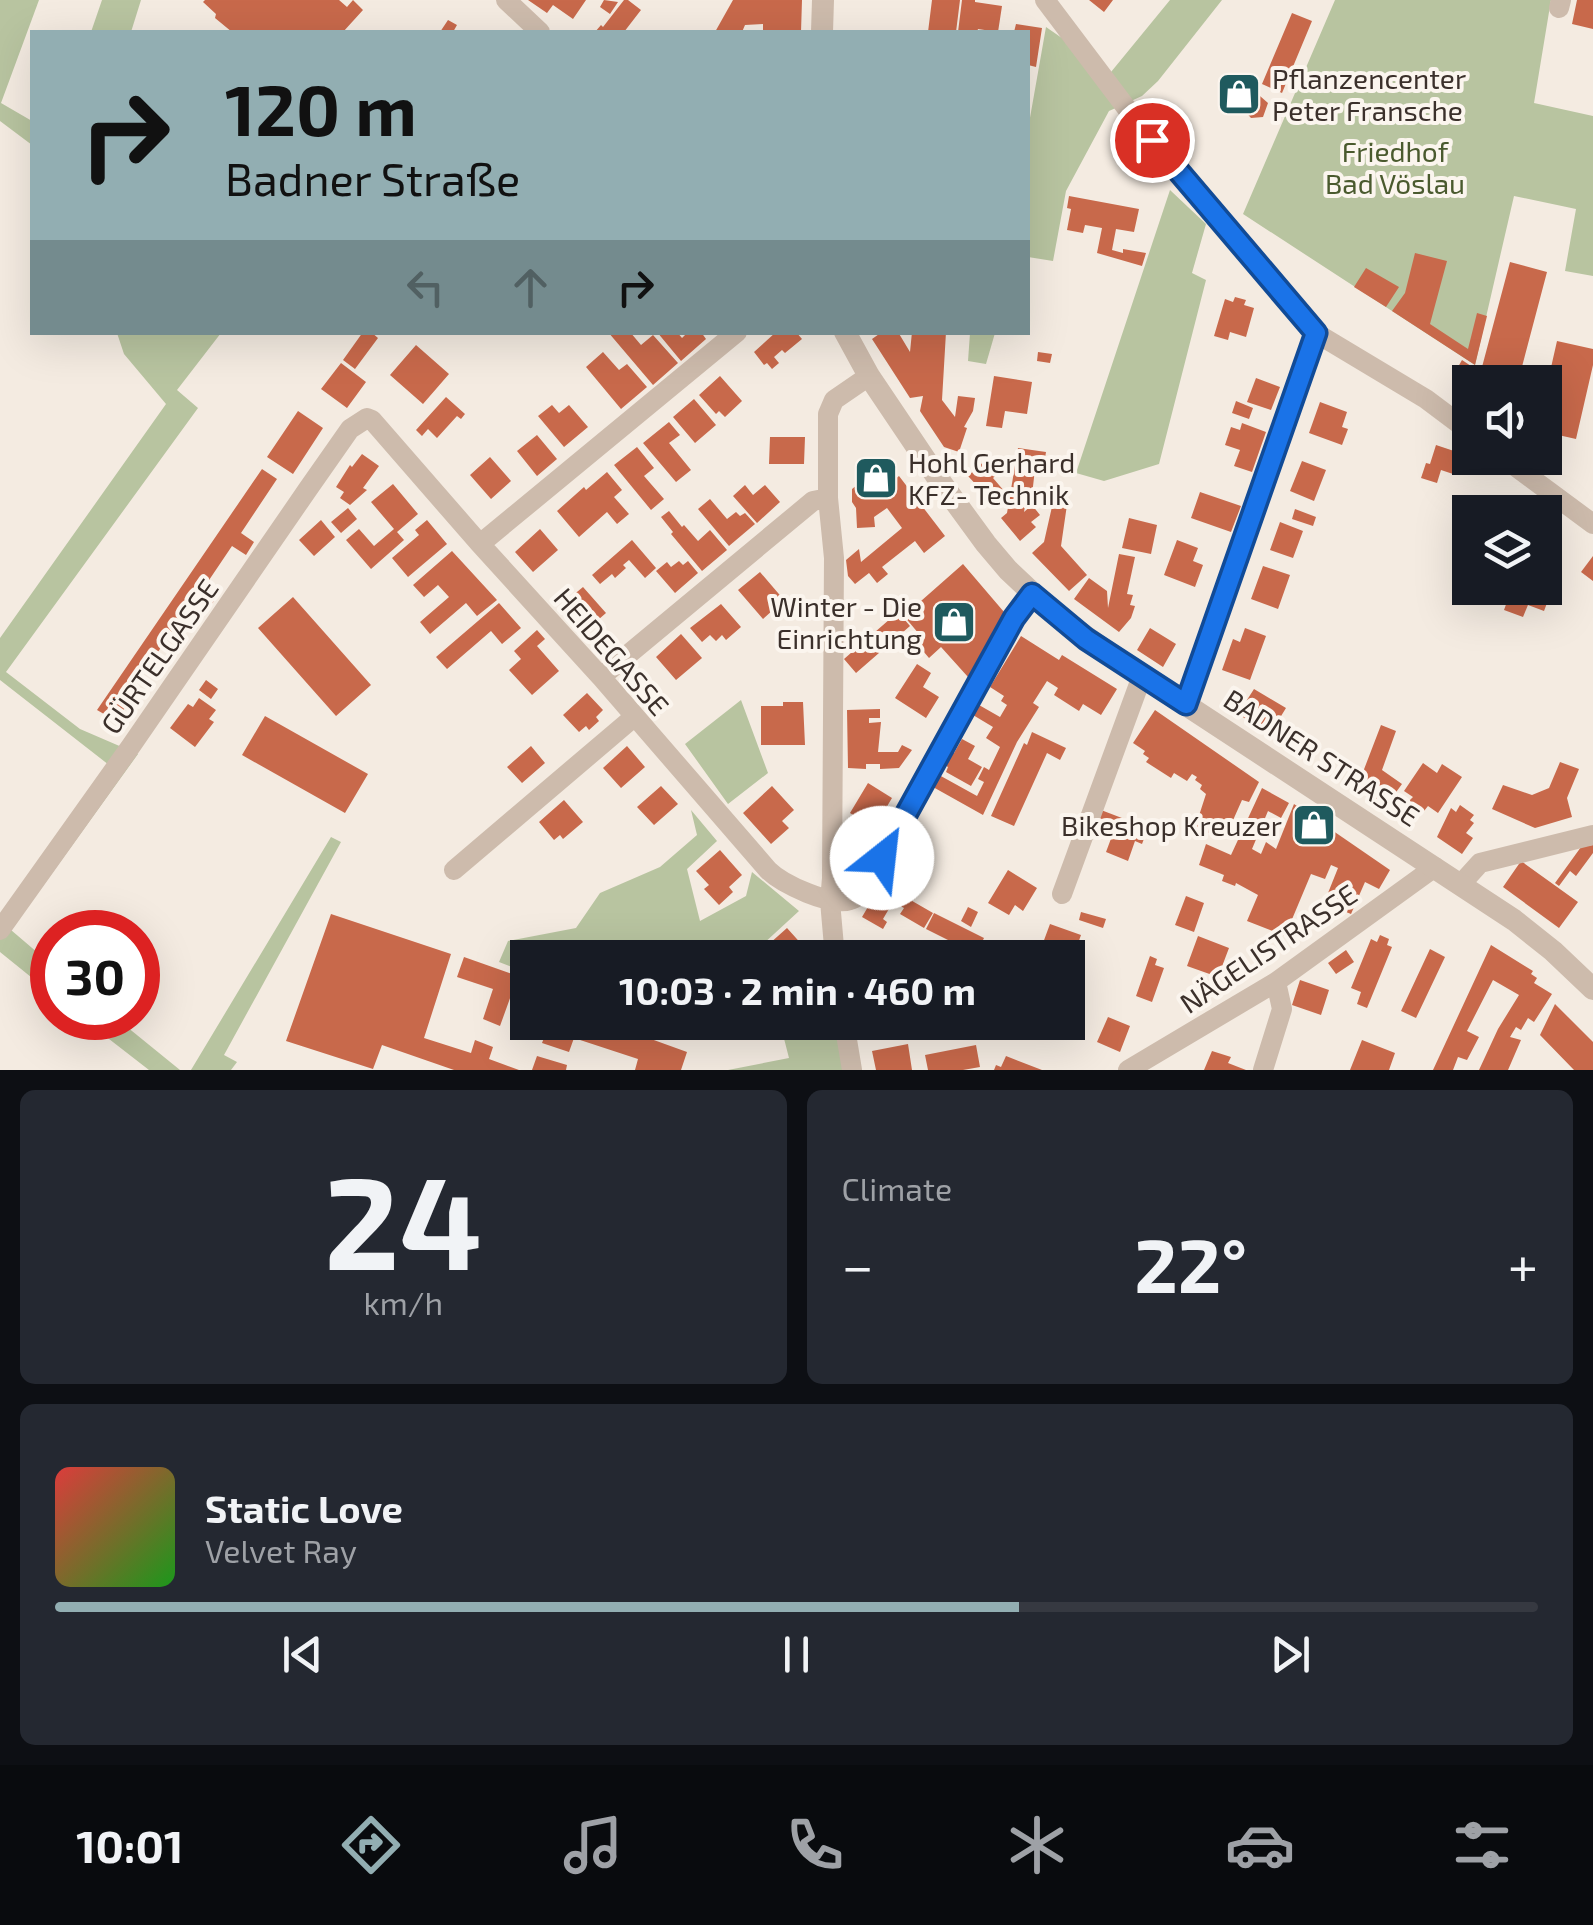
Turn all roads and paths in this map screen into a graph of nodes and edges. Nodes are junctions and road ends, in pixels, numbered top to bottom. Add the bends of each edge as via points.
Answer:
1 (506, 0) edge
2 (823, 0) edge
3 (1045, 0) edge
4 (538, 30) edge
5 (822, 30) edge
6 (1316, 333) junction
7 (733, 335) edge
8 (847, 335) edge
9 (870, 376) junction
10 (367, 418) joint
11 (1452, 418) edge
12 (1527, 475) edge
13 (828, 498) junction
14 (1593, 524) edge
15 (480, 544) junction
16 (1032, 594) junction
17 (1142, 676) junction
18 (601, 677) junction
19 (1186, 704) junction
20 (634, 717) junction
21 (1593, 835) edge
22 (1435, 867) junction
23 (454, 870) dead end
24 (1461, 884) junction
25 (1062, 894) dead end
26 (830, 901) junction
27 (0, 930) edge
28 (833, 940) edge
29 (1276, 982) junction
30 (1593, 989) edge
31 (847, 1040) edge
32 (852, 1070) edge
33 (1128, 1070) edge
34 (1263, 1070) edge

1 - 4 street
2 - 5 street
3 - 6 street via 1131,114
6 - 11 street
6 - 19 street
7 - 15 street
8 - 9 street, BADNER STRASSE
9 - 13 street via 834,400 828,414
9 - 16 street, BADNER STRASSE via 986,544
10 - 15 street, HEIDEGASSE
10 - 27 street, GÜRTELGASSE via 350,429
12 - 14 street
13 - 18 street via 813,502
13 - 26 street via 834,558
15 - 18 street, HEIDEGASSE
16 - 17 street, BADNER STRASSE
16 - 26 street via 864,892 850,901
17 - 19 street, BADNER STRASSE
17 - 25 street
18 - 20 street, HEIDEGASSE
19 - 22 street, BADNER STRASSE
20 - 23 street
20 - 26 street, HEIDEGASSE via 775,878
21 - 24 street via 1480,863
22 - 24 street, BADNER STRASSE
22 - 29 street, NÄGELISTRASSE
24 - 30 street, BADNER STRASSE
26 - 28 street
29 - 33 street, NÄGELISTRASSE
29 - 34 street via 1282,1009
31 - 32 street

